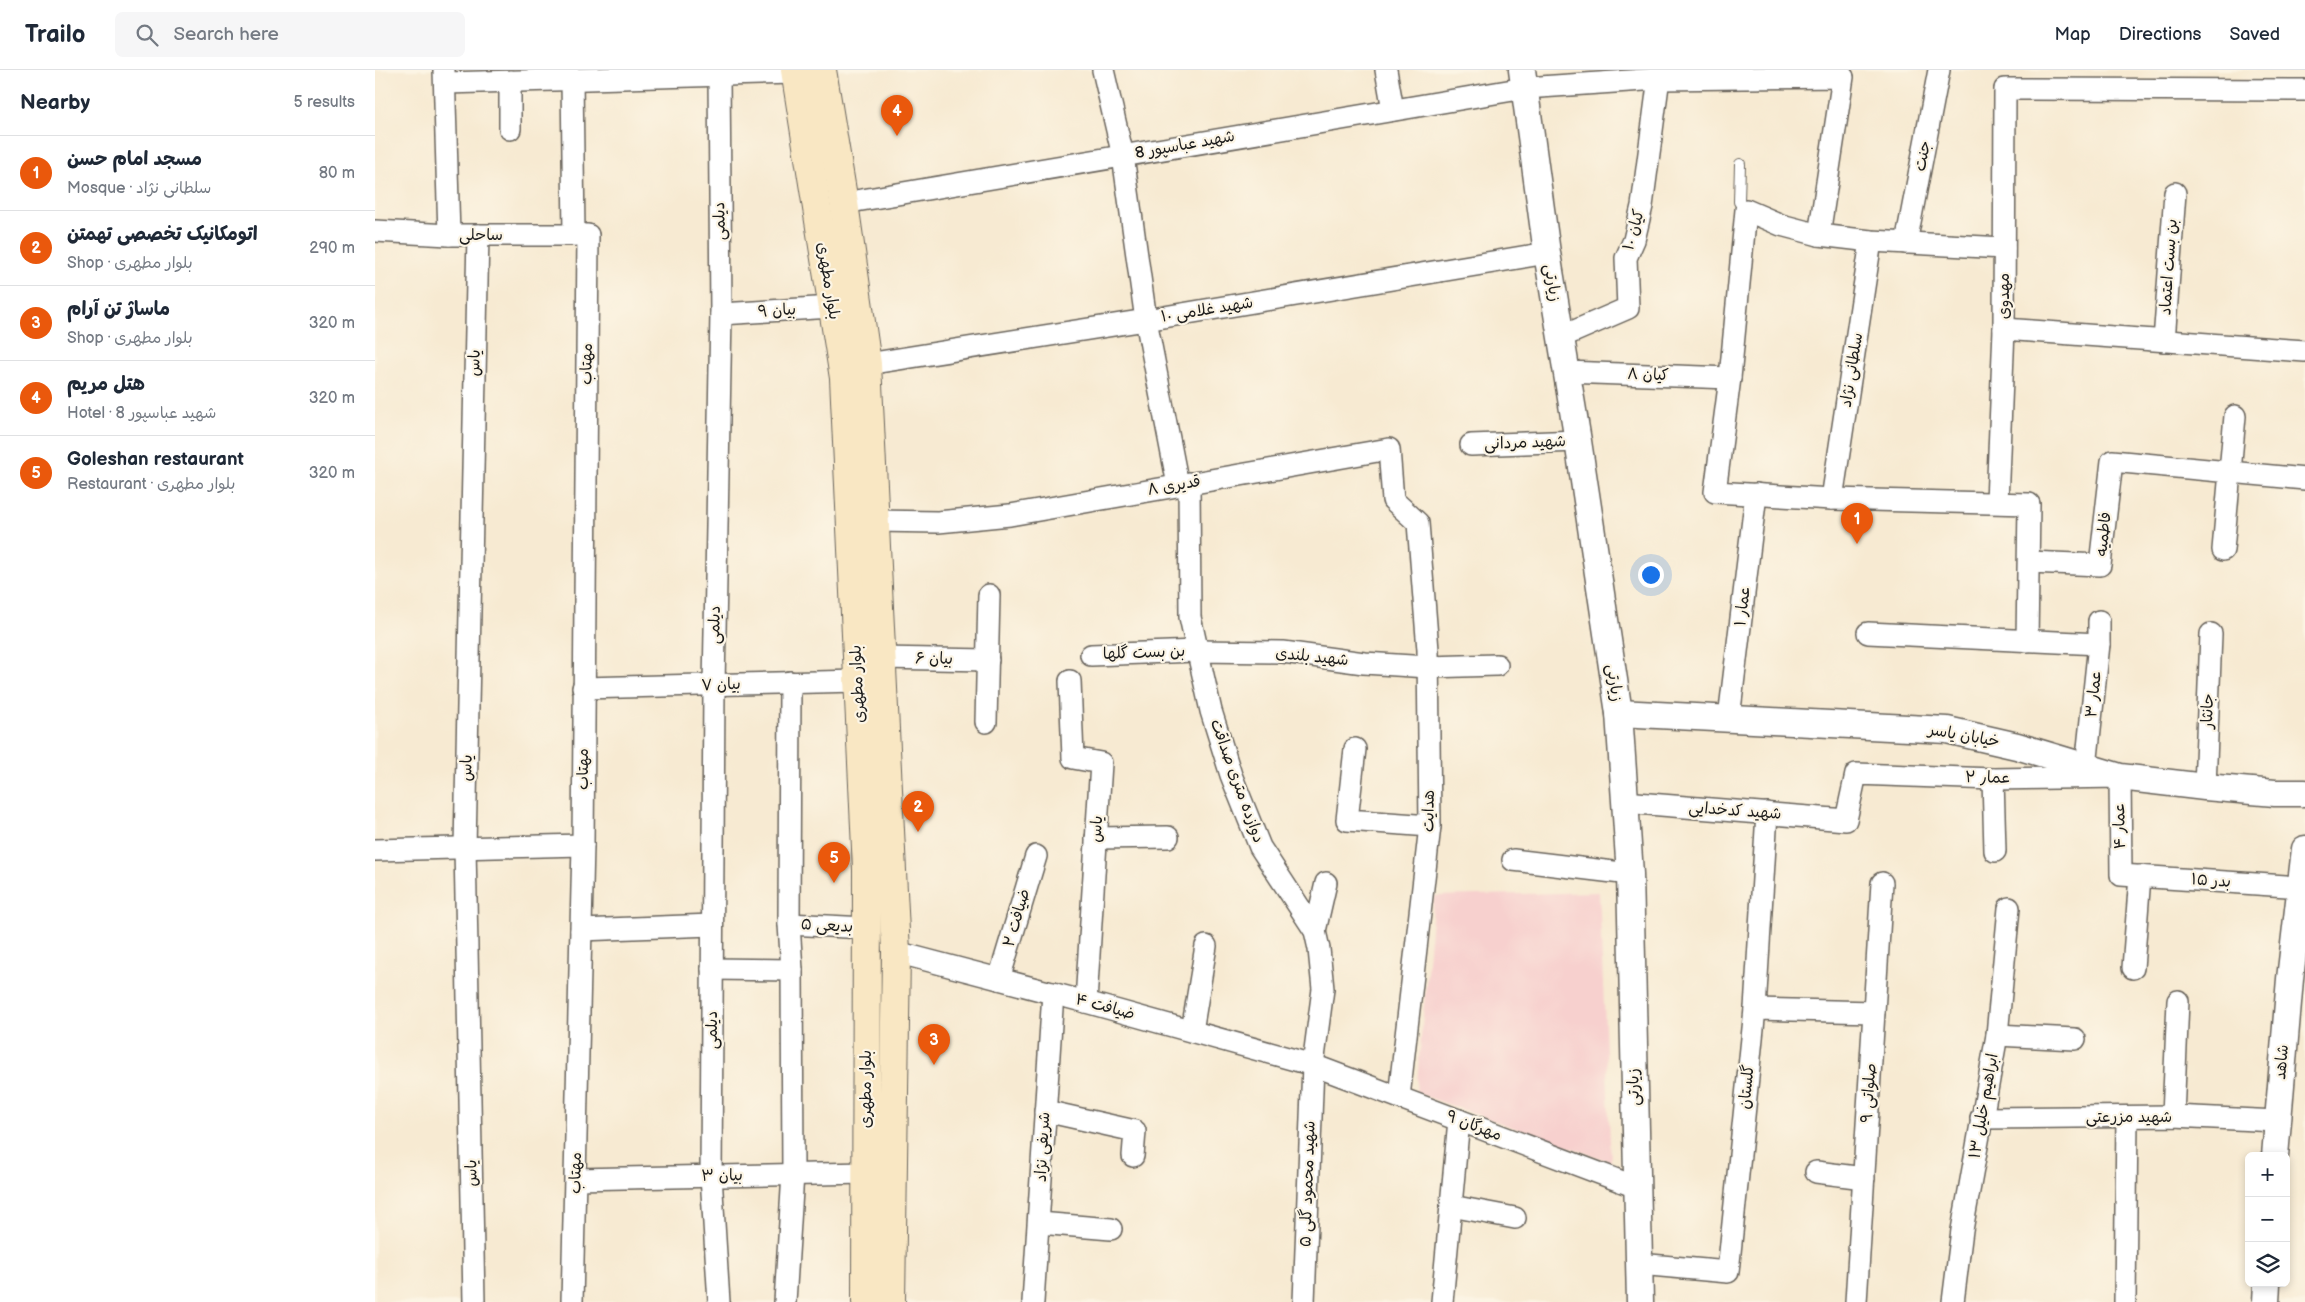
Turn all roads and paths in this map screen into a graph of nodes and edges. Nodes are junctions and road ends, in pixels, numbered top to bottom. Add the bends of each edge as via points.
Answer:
1 (822, 70) edge
2 (1103, 70) edge
3 (1386, 70) edge
4 (1939, 70) edge
5 (795, 72) edge
6 (719, 75) junction
7 (1660, 75) edge
8 (445, 76) edge
9 (572, 79) junction
10 (1524, 79) edge
11 (510, 81) junction
12 (2305, 90) edge
13 (1393, 110) junction
14 (510, 129) dead end
15 (1123, 156) junction
16 (1740, 164) dead end
17 (2175, 193) dead end
18 (844, 203) junction
19 (1746, 210) junction
20 (375, 231) edge
21 (449, 234) junction
22 (478, 235) junction
23 (581, 235) junction
24 (1819, 235) junction
25 (1871, 241) junction
26 (1906, 243) junction
27 (2004, 248) junction
28 (1547, 253) junction
29 (833, 307) junction
30 (721, 314) junction
31 (1146, 320) junction
32 (2004, 329) junction
33 (1561, 337) junction
34 (2164, 341) junction
35 (2305, 351) edge
36 (867, 364) junction
37 (1567, 372) junction
38 (1730, 378) junction
39 (2235, 416) dead end
40 (1578, 441) junction
41 (1471, 445) dead end
42 (2230, 472) junction
43 (2305, 479) edge
44 (1184, 484) junction
45 (1756, 494) junction
46 (1832, 499) junction
47 (1997, 502) junction
48 (874, 521) junction
49 (1418, 523) joint
50 (2223, 550) dead end
51 (2029, 562) junction
52 (989, 595) dead end
53 (2099, 621) dead end
54 (1868, 633) dead end
55 (2211, 634) dead end
56 (2027, 641) junction
57 (2099, 644) junction
58 (1196, 652) junction
59 (1091, 655) dead end
60 (881, 658) junction
61 (988, 660) junction
62 (1497, 665) dead end
63 (1428, 667) junction
64 (858, 681) junction
65 (1070, 681) dead end
66 (791, 682) junction
67 (714, 685) junction
68 (583, 688) junction
69 (1619, 713) junction
70 (1729, 718) junction
71 (986, 722) dead end
72 (1355, 749) dead end
73 (2087, 767) junction
74 (2120, 777) junction
75 (1993, 779) junction
76 (2205, 787) junction
77 (2305, 793) edge
78 (1624, 802) junction
79 (1767, 813) junction
80 (1846, 820) joint
81 (1430, 826) junction
82 (878, 835) junction
83 (1096, 838) junction
84 (1168, 838) dead end
85 (583, 845) junction
86 (465, 847) junction
87 (2305, 849) edge
88 (375, 850) edge
89 (1995, 851) dead end
90 (1036, 856) dead end
91 (1513, 860) dead end
92 (1630, 874) junction
93 (2131, 875) junction
94 (1326, 883) dead end
95 (1883, 883) dead end
96 (2300, 887) junction
97 (2009, 908) dead end
98 (789, 924) junction
99 (713, 925) junction
100 (865, 928) junction
101 (581, 930) junction
102 (1315, 931) junction
103 (1206, 946) dead end
104 (895, 952) junction
105 (2133, 968) dead end
106 (712, 970) junction
107 (792, 970) junction
108 (999, 979) junction
109 (2298, 979) edge
110 (1053, 993) junction
111 (2179, 1001) dead end
112 (1086, 1002) junction
113 (1755, 1009) junction
114 (1874, 1012) junction
115 (1192, 1032) junction
116 (1997, 1035) junction
117 (2075, 1039) dead end
118 (1313, 1065) junction
119 (1399, 1097) junction
120 (1045, 1111) junction
121 (2127, 1116) junction
122 (2173, 1116) junction
123 (1981, 1118) junction
124 (1459, 1120) junction
125 (2277, 1121) junction
126 (2275, 1152) edge
127 (1133, 1156) dead end
128 (867, 1172) junction
129 (1815, 1172) dead end
130 (793, 1174) junction
131 (711, 1176) junction
132 (1864, 1178) junction
133 (576, 1179) junction
134 (1636, 1187) junction
135 (1451, 1206) junction
136 (1515, 1218) dead end
137 (1039, 1223) junction
138 (1111, 1229) dead end
139 (1639, 1264) junction
140 (2267, 1287) edge
141 (474, 1302) edge
142 (572, 1302) edge
143 (719, 1302) edge
144 (785, 1302) edge
145 (866, 1302) edge
146 (891, 1302) edge
147 (1033, 1302) edge
148 (1304, 1302) edge
149 (1442, 1302) edge
150 (1640, 1302) edge
151 (1856, 1302) edge
152 (1953, 1302) edge
153 (2125, 1302) edge
154 (2266, 1302) edge

1 - 18 main road, بلوار مطهری
2 - 15 street, دوازده متری صداقت
3 - 13 street
4 - 26 street, جنت
5 - 6 street
5 - 29 main road, بلوار مطهری
6 - 9 street
6 - 30 street, دیلمی
7 - 10 street, شهید عباسپور 8
7 - 24 street, شهید عباسپور 8 via 1843,77
7 - 33 street, کیان ۱۰ via 1642,206 1626,258 1628,308
8 - 11 street
8 - 21 street
9 - 11 street
9 - 23 street, مهتاب
10 - 13 street, شهید عباسپور 8
10 - 28 street, زیارتی
11 - 14 street
12 - 27 street, مهدوی via 2005,90
13 - 15 street, شهید عباسپور 8
15 - 18 street, شهید عباسپور 8
15 - 31 street, دوازده متری صداقت
16 - 19 lane via 1739,202
17 - 34 street, بن بست اعتماد
18 - 36 main road, بلوار مطهری
19 - 24 street via 1781,226
19 - 38 street
20 - 21 street, ساحلی
21 - 22 street, ساحلی
22 - 23 street, ساحلی
22 - 86 street, یاس
23 - 68 street, مهتاب
24 - 25 street
25 - 26 street
25 - 46 street, سلطانی نژاد
26 - 27 street
27 - 32 street, مهدوی
28 - 31 street, شهید غلامی ۱۰
28 - 33 street, زیارتی
29 - 30 street, بیان ۹
29 - 64 main road, بلوار مطهری via 844,378
30 - 67 street, دیلمی
31 - 36 street, شهید غلامی ۱۰
31 - 44 street, دوازده متری صداقت
32 - 34 street
32 - 47 street, مهدوی
33 - 37 street, زیارتی
34 - 35 street
36 - 48 main road, بلوار مطهری
37 - 38 street, کیان ۸
37 - 40 street, زیارتی
38 - 45 street via 1715,492
39 - 42 street
40 - 41 street, شهید مردانی
40 - 69 street, زیارتی
42 - 43 street
42 - 50 street
42 - 51 street, فاطمیه via 2112,461 2100,565
44 - 48 street, قدیری ۸ via 1011,515 938,522
44 - 49 street, قدیری ۸ via 1389,449 1393,500
44 - 58 street, دوازده متری صداقت via 1190,617
45 - 46 street
45 - 70 street, عمار ۱
46 - 47 street
47 - 51 street via 2029,504
48 - 60 main road, بلوار مطهری
49 - 63 street, هدایت
51 - 56 street
52 - 61 street
53 - 57 street, عمار ۳
54 - 56 street
55 - 76 street, جانثار
56 - 57 street
57 - 73 street, عمار ۳
58 - 59 street, بن بست گلها
58 - 63 street, شهید بلندی via 1283,652
58 - 102 street, دوازده متری صداقت via 1231,775 1260,847
60 - 61 street, بیان ۶
60 - 82 main road, بلوار مطهری
61 - 71 street
62 - 63 street, شهید بلندی
63 - 81 street, هدایت
64 - 66 street, بیان ۷
64 - 82 main road, بلوار مطهری
65 - 83 street, یاس via 1073,758 1101,763
66 - 67 street, بیان ۷
66 - 98 street
67 - 68 street, بیان ۷
67 - 99 street, دیلمی
68 - 85 street, مهتاب
69 - 70 street, خیابان یاسر
69 - 78 street, زیارتی
70 - 73 street, خیابان یاسر via 1947,730
72 - 81 street via 1347,820
73 - 74 street, خیابان یاسر
74 - 75 street, عمار ۲
74 - 76 street, خیابان یاسر
74 - 93 street, عمار ۴
75 - 80 street, عمار ۲ via 1856,774
75 - 89 street
76 - 77 street, خیابان یاسر
78 - 79 street, شهید کدخدایی
78 - 92 street, زیارتی
79 - 80 street, شهید کدخدایی
79 - 113 street, گلستان
81 - 119 street, هدایت
82 - 100 main road, بلوار مطهری via 867,870
82 - 104 main road, بلوار مطهری
83 - 84 street
83 - 112 street, یاس
85 - 86 street
85 - 101 street, مهتاب
86 - 88 street
86 - 141 street, یاس
87 - 96 street, شاهد
90 - 108 street, ضیافت ۲
91 - 92 street
92 - 134 street, زیارتی
93 - 96 street, بدر ۱۵
93 - 105 street, عمار ۴
94 - 102 street
95 - 114 street, صلواتی ۹
96 - 109 street, شاهد
97 - 116 street, ابراهیم خلیل ۱۳
98 - 100 street, بدیعی ۵
98 - 107 street
99 - 101 street
99 - 106 street, دیلمی
100 - 128 main road, بلوار مطهری
101 - 133 street, مهتاب
102 - 118 street, دوازده متری صداقت via 1323,989
103 - 115 street
104 - 108 street, ضیافت ۴
104 - 146 main road, بلوار مطهری
106 - 107 street
106 - 131 street, دیلمی
107 - 130 street
108 - 110 street, ضیافت ۴
109 - 125 street, شاهد
110 - 112 street, ضیافت ۴
110 - 120 street, شریفی نژاد
111 - 122 street
112 - 115 street, ضیافت ۴
113 - 114 street
113 - 139 street, گلستان via 1728,1272
114 - 132 street, صلواتی ۹
115 - 118 street, ضیافت ۴
116 - 117 street
116 - 123 street, ابراهیم خلیل ۱۳
118 - 119 street, مهرگان ۹
118 - 148 street, شهید محمود گلی ۵
119 - 124 street, مهرگان ۹
120 - 127 street via 1135,1131
120 - 137 street, شریفی نژاد
121 - 122 street, شهید مزرعتی
121 - 123 street, شهید مزرعتی
121 - 153 street
122 - 125 street, شهید مزرعتی
123 - 152 street, ابراهیم خلیل ۱۳
124 - 134 street, مهرگان ۹
124 - 135 street
125 - 126 street, شاهد
128 - 130 street, بیان ۳
128 - 145 main road, بلوار مطهری
129 - 132 street
130 - 131 street, بیان ۳
130 - 144 street
131 - 133 street, بیان ۳
131 - 143 street, دیلمی
132 - 151 street, صلواتی ۹
133 - 142 street, مهتاب
134 - 139 street, زیارتی
135 - 136 street
135 - 149 street
137 - 138 street
137 - 147 street, شریفی نژاد
139 - 150 street, زیارتی
140 - 154 street

